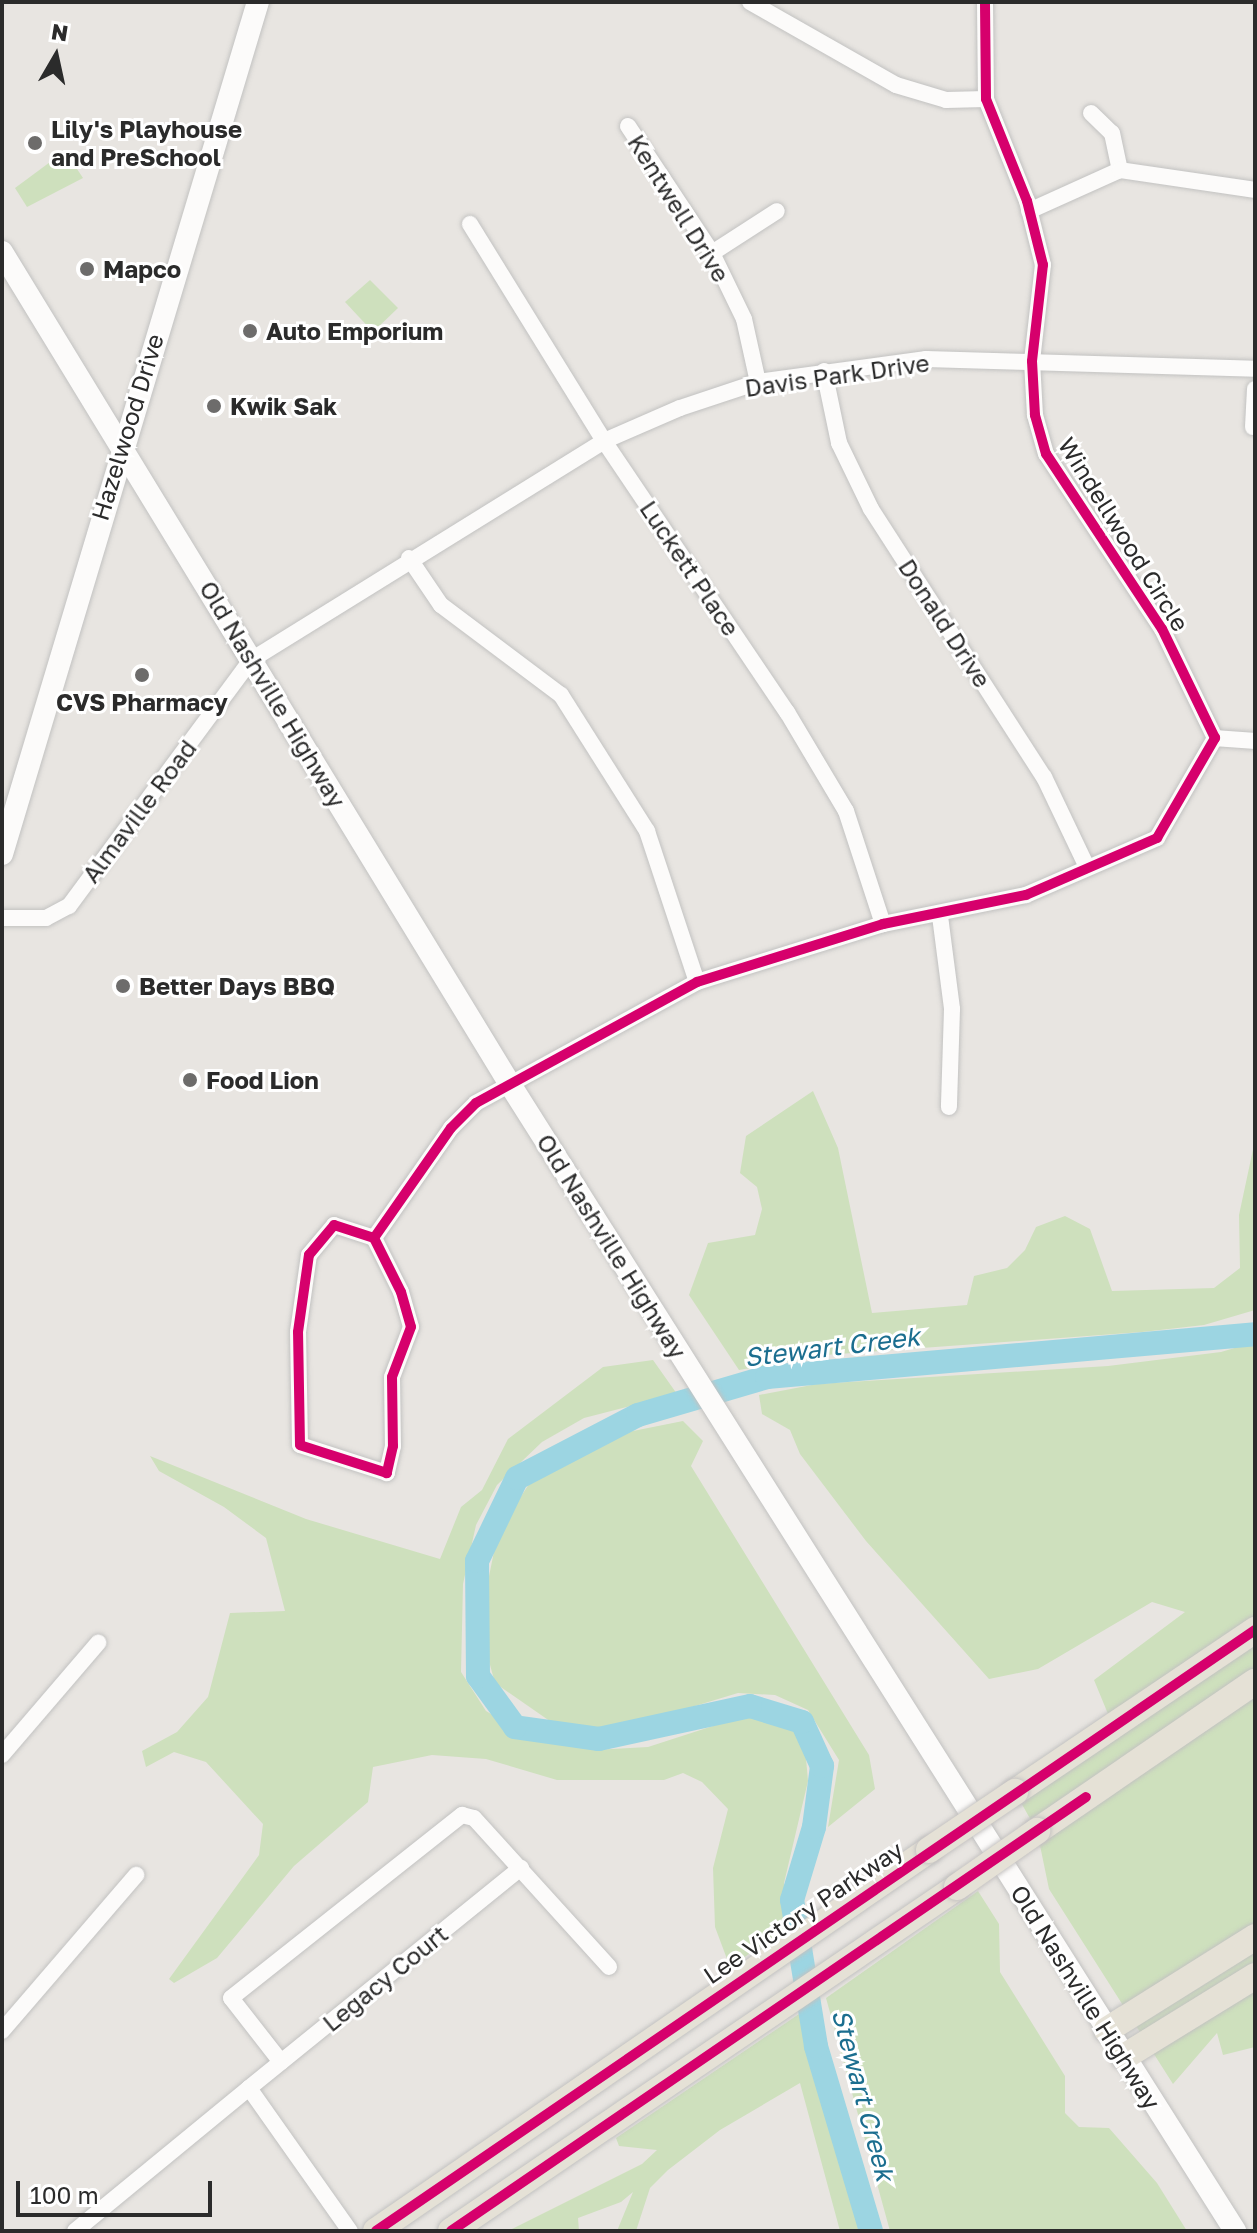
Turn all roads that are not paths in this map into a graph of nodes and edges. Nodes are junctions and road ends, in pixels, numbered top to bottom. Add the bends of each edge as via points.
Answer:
1 (258, 2) edge
2 (750, 2) edge
3 (985, 2) edge
4 (986, 99) junction
5 (1091, 113) dead end
6 (628, 126) dead end
7 (1120, 170) junction
8 (1255, 190) edge
9 (777, 211) dead end
10 (1029, 211) junction
11 (470, 224) dead end
12 (2, 252) edge
13 (712, 253) junction
14 (1032, 361) junction
15 (1255, 369) edge
16 (824, 371) junction
17 (758, 382) junction
18 (1255, 389) edge
19 (1253, 427) edge
20 (604, 441) junction
21 (121, 443) junction
22 (409, 558) junction
23 (251, 660) junction
24 (1215, 738) junction
25 (1255, 741) edge
26 (2, 854) edge
27 (1087, 867) junction
28 (940, 916) junction
29 (2, 918) edge
30 (883, 924) junction
31 (697, 982) junction
32 (511, 1086) junction
33 (949, 1107) dead end
34 (374, 1238) junction
35 (1255, 1630) edge
36 (98, 1643) dead end
37 (1255, 1682) edge
38 (1255, 1692) edge
39 (2, 1755) edge
40 (1136, 1763) junction
41 (521, 1868) junction
42 (136, 1875) dead end
43 (1255, 1937) edge
44 (609, 1967) dead end
45 (1255, 1976) edge
46 (1107, 2030) junction
47 (2, 2031) edge
48 (1124, 2057) junction
49 (281, 2062) junction
50 (249, 2088) junction
51 (75, 2231) edge
52 (350, 2231) edge
53 (376, 2231) edge
54 (451, 2231) edge
55 (1235, 2231) edge

1 - 21 main road, Hazelwood Drive
2 - 4 street via 896,85 946,100
3 - 4 street, Windellwood Circle
4 - 10 street, Windellwood Circle
5 - 7 street via 1112,133
6 - 13 street, Kentwell Drive
7 - 8 street
7 - 10 street
9 - 13 street
10 - 14 street, Windellwood Circle via 1043,265
11 - 20 street, Luckett Place
12 - 21 main road, Old Nashville Highway
13 - 17 street, Kentwell Drive via 744,319
14 - 15 street, Davis Park Drive
14 - 16 street, Davis Park Drive via 926,359
14 - 24 street, Windellwood Circle via 1035,415 1046,454 1162,629
16 - 17 street, Davis Park Drive
16 - 27 street, Donald Drive via 839,443 871,509 1044,777
17 - 20 street, Davis Park Drive
18 - 19 street
20 - 22 street, Davis Park Drive
20 - 30 street, Luckett Place via 787,712 846,811
21 - 23 main road, Old Nashville Highway
21 - 26 main road, Hazelwood Drive
22 - 23 street, Davis Park Drive
22 - 31 street via 441,605 561,695 647,831
23 - 29 street, Almaville Road via 69,906 46,918
23 - 32 main road, Old Nashville Highway
24 - 25 street
24 - 27 street via 1157,838
27 - 28 street via 1026,895
28 - 30 street
28 - 33 street via 952,1009
30 - 31 street
31 - 32 street
32 - 34 street via 476,1103 451,1128
32 - 46 main road, Old Nashville Highway
34 - 34 street via 334,1225 309,1255 298,1332 300,1445 387,1473 393,1446 392,1377 411,1327 401,1292
35 - 53 main road, Lee Victory Parkway, bridge
36 - 39 street
37 - 40 main road
38 - 40 main road via 1171,1750
40 - 54 main road, bridge
41 - 44 street
41 - 49 street, Legacy Court
41 - 49 street via 474,1818 462,1815 305,1937 231,1998
42 - 47 street
43 - 46 main road
45 - 48 main road
46 - 48 main road, Old Nashville Highway
48 - 55 main road, Old Nashville Highway
49 - 50 street, Legacy Court
50 - 51 street, Legacy Court
50 - 52 street

